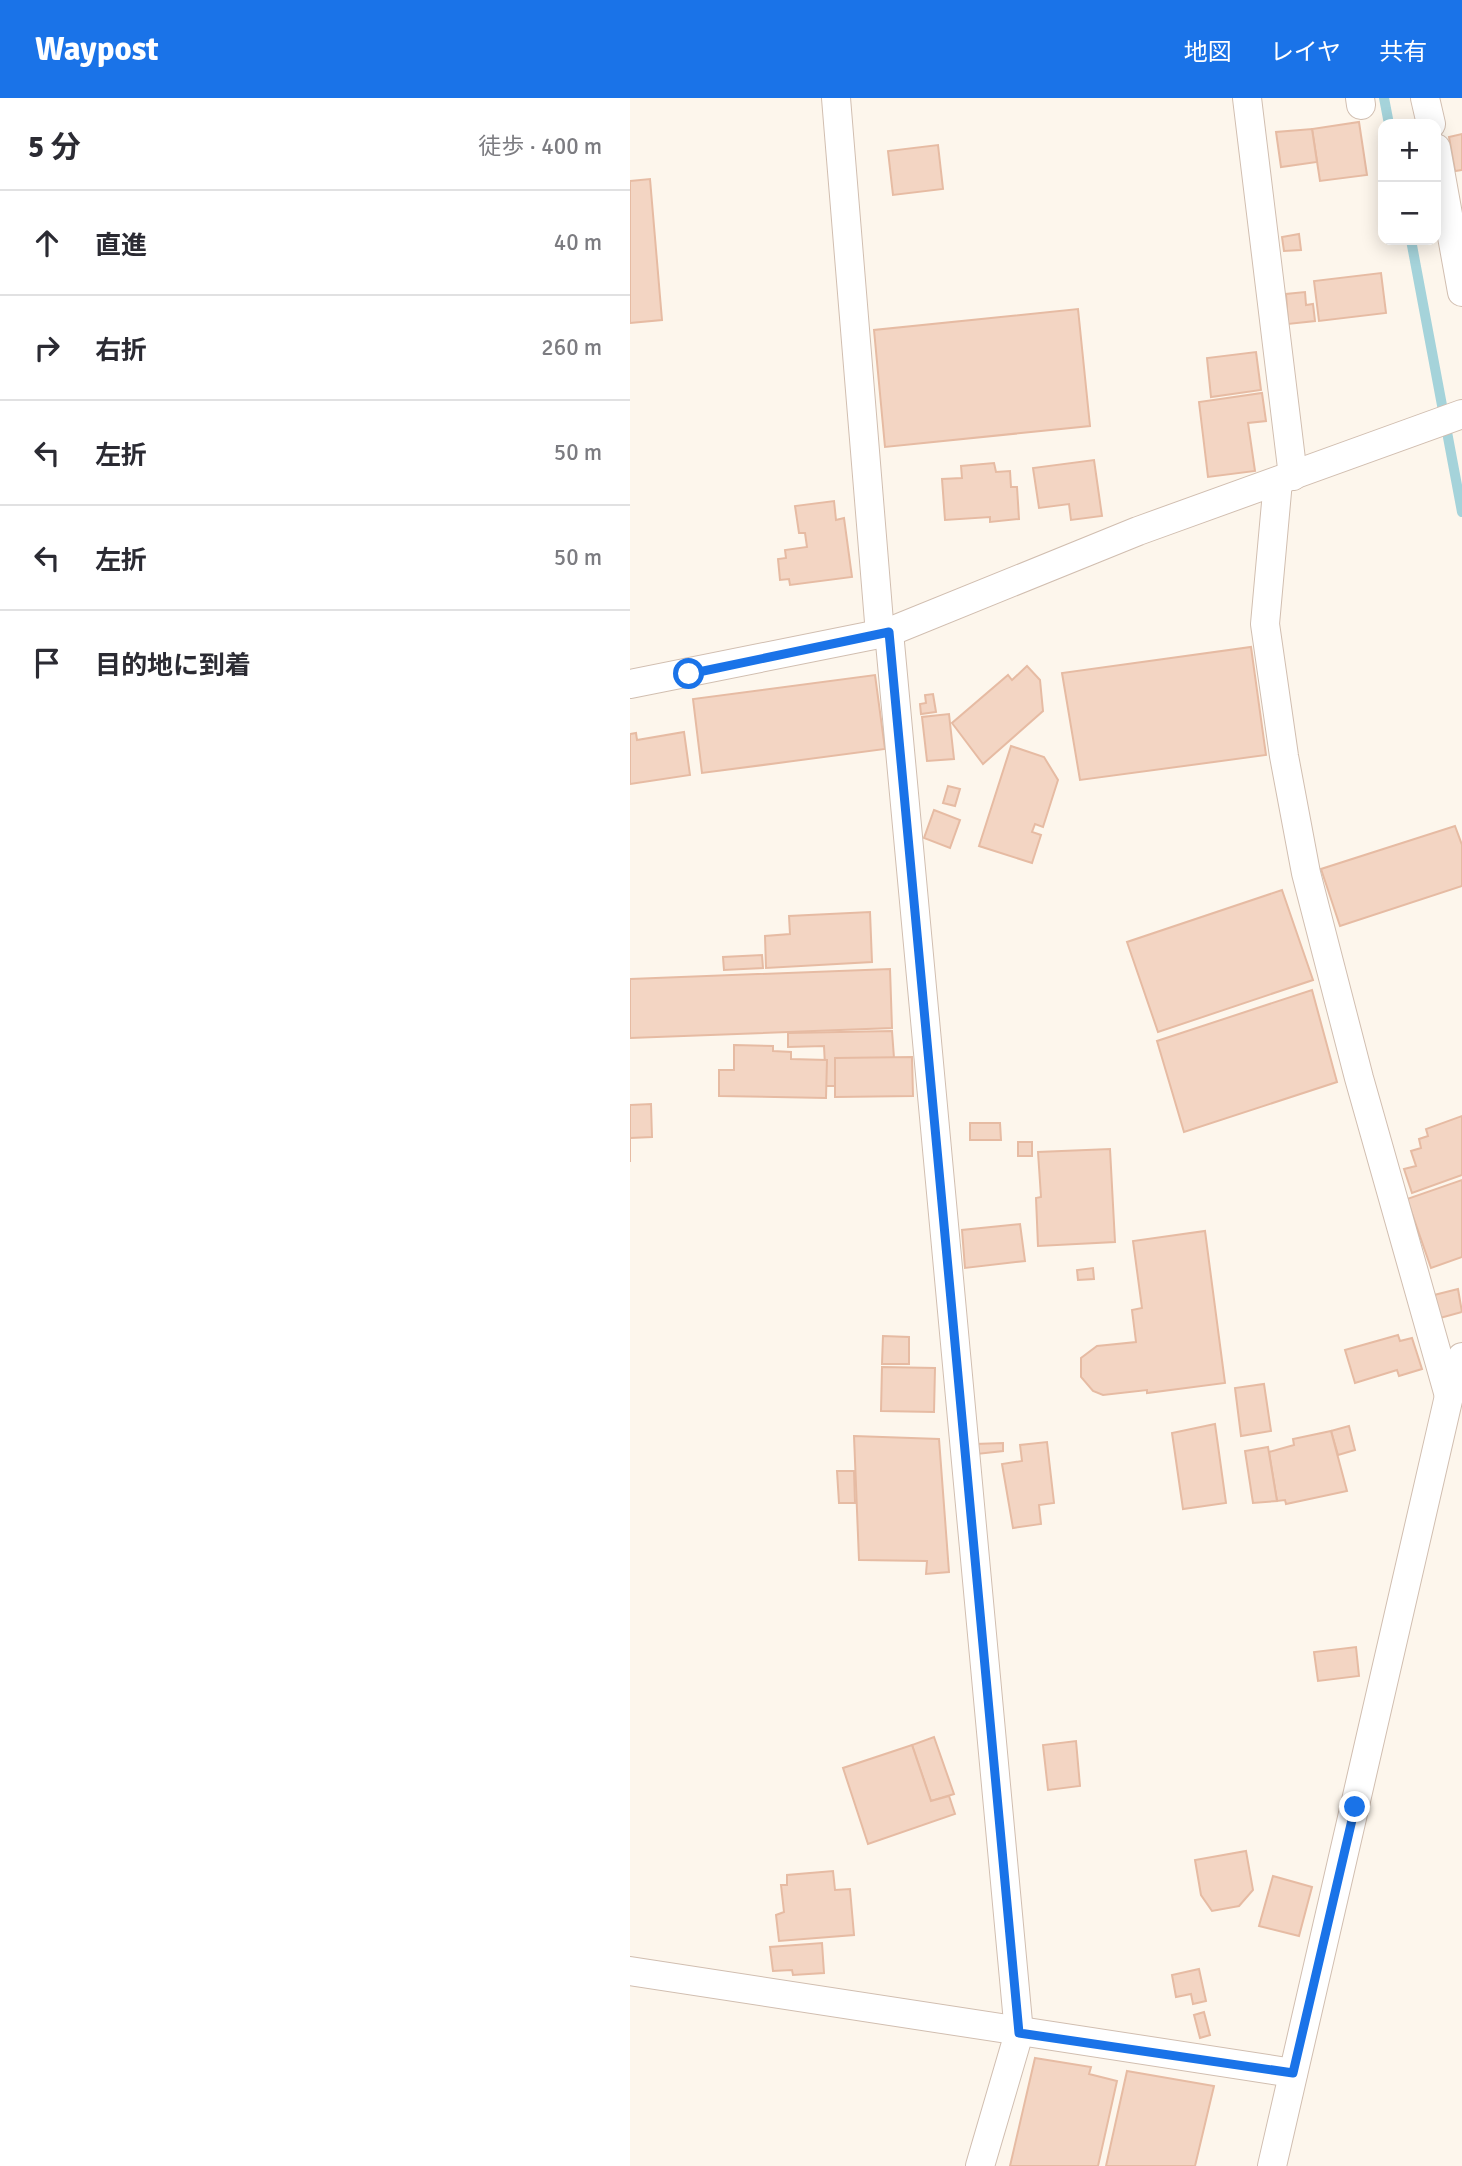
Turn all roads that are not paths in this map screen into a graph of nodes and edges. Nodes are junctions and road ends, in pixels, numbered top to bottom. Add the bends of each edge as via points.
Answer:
1 (836, 98) edge
2 (1247, 98) edge
3 (1425, 98) edge
4 (1430, 119) edge
5 (1441, 176) edge
6 (1462, 292) edge
7 (1462, 414) edge
8 (1285, 479) junction
9 (885, 633) junction
10 (630, 684) edge
11 (1462, 1357) edge
12 (1449, 1395) junction
13 (630, 1971) edge
14 (1019, 2033) junction
15 (1293, 2073) junction
16 (980, 2166) edge
17 (1272, 2166) edge

1 - 9 street
2 - 8 street
3 - 4 street
5 - 6 street
7 - 8 street
8 - 9 street via 1138,531
8 - 12 street via 1265,624 1286,769 1306,873 1359,1077
9 - 10 street
9 - 14 street
11 - 12 street
12 - 15 street
13 - 14 street
14 - 15 street
14 - 16 street
15 - 17 street

